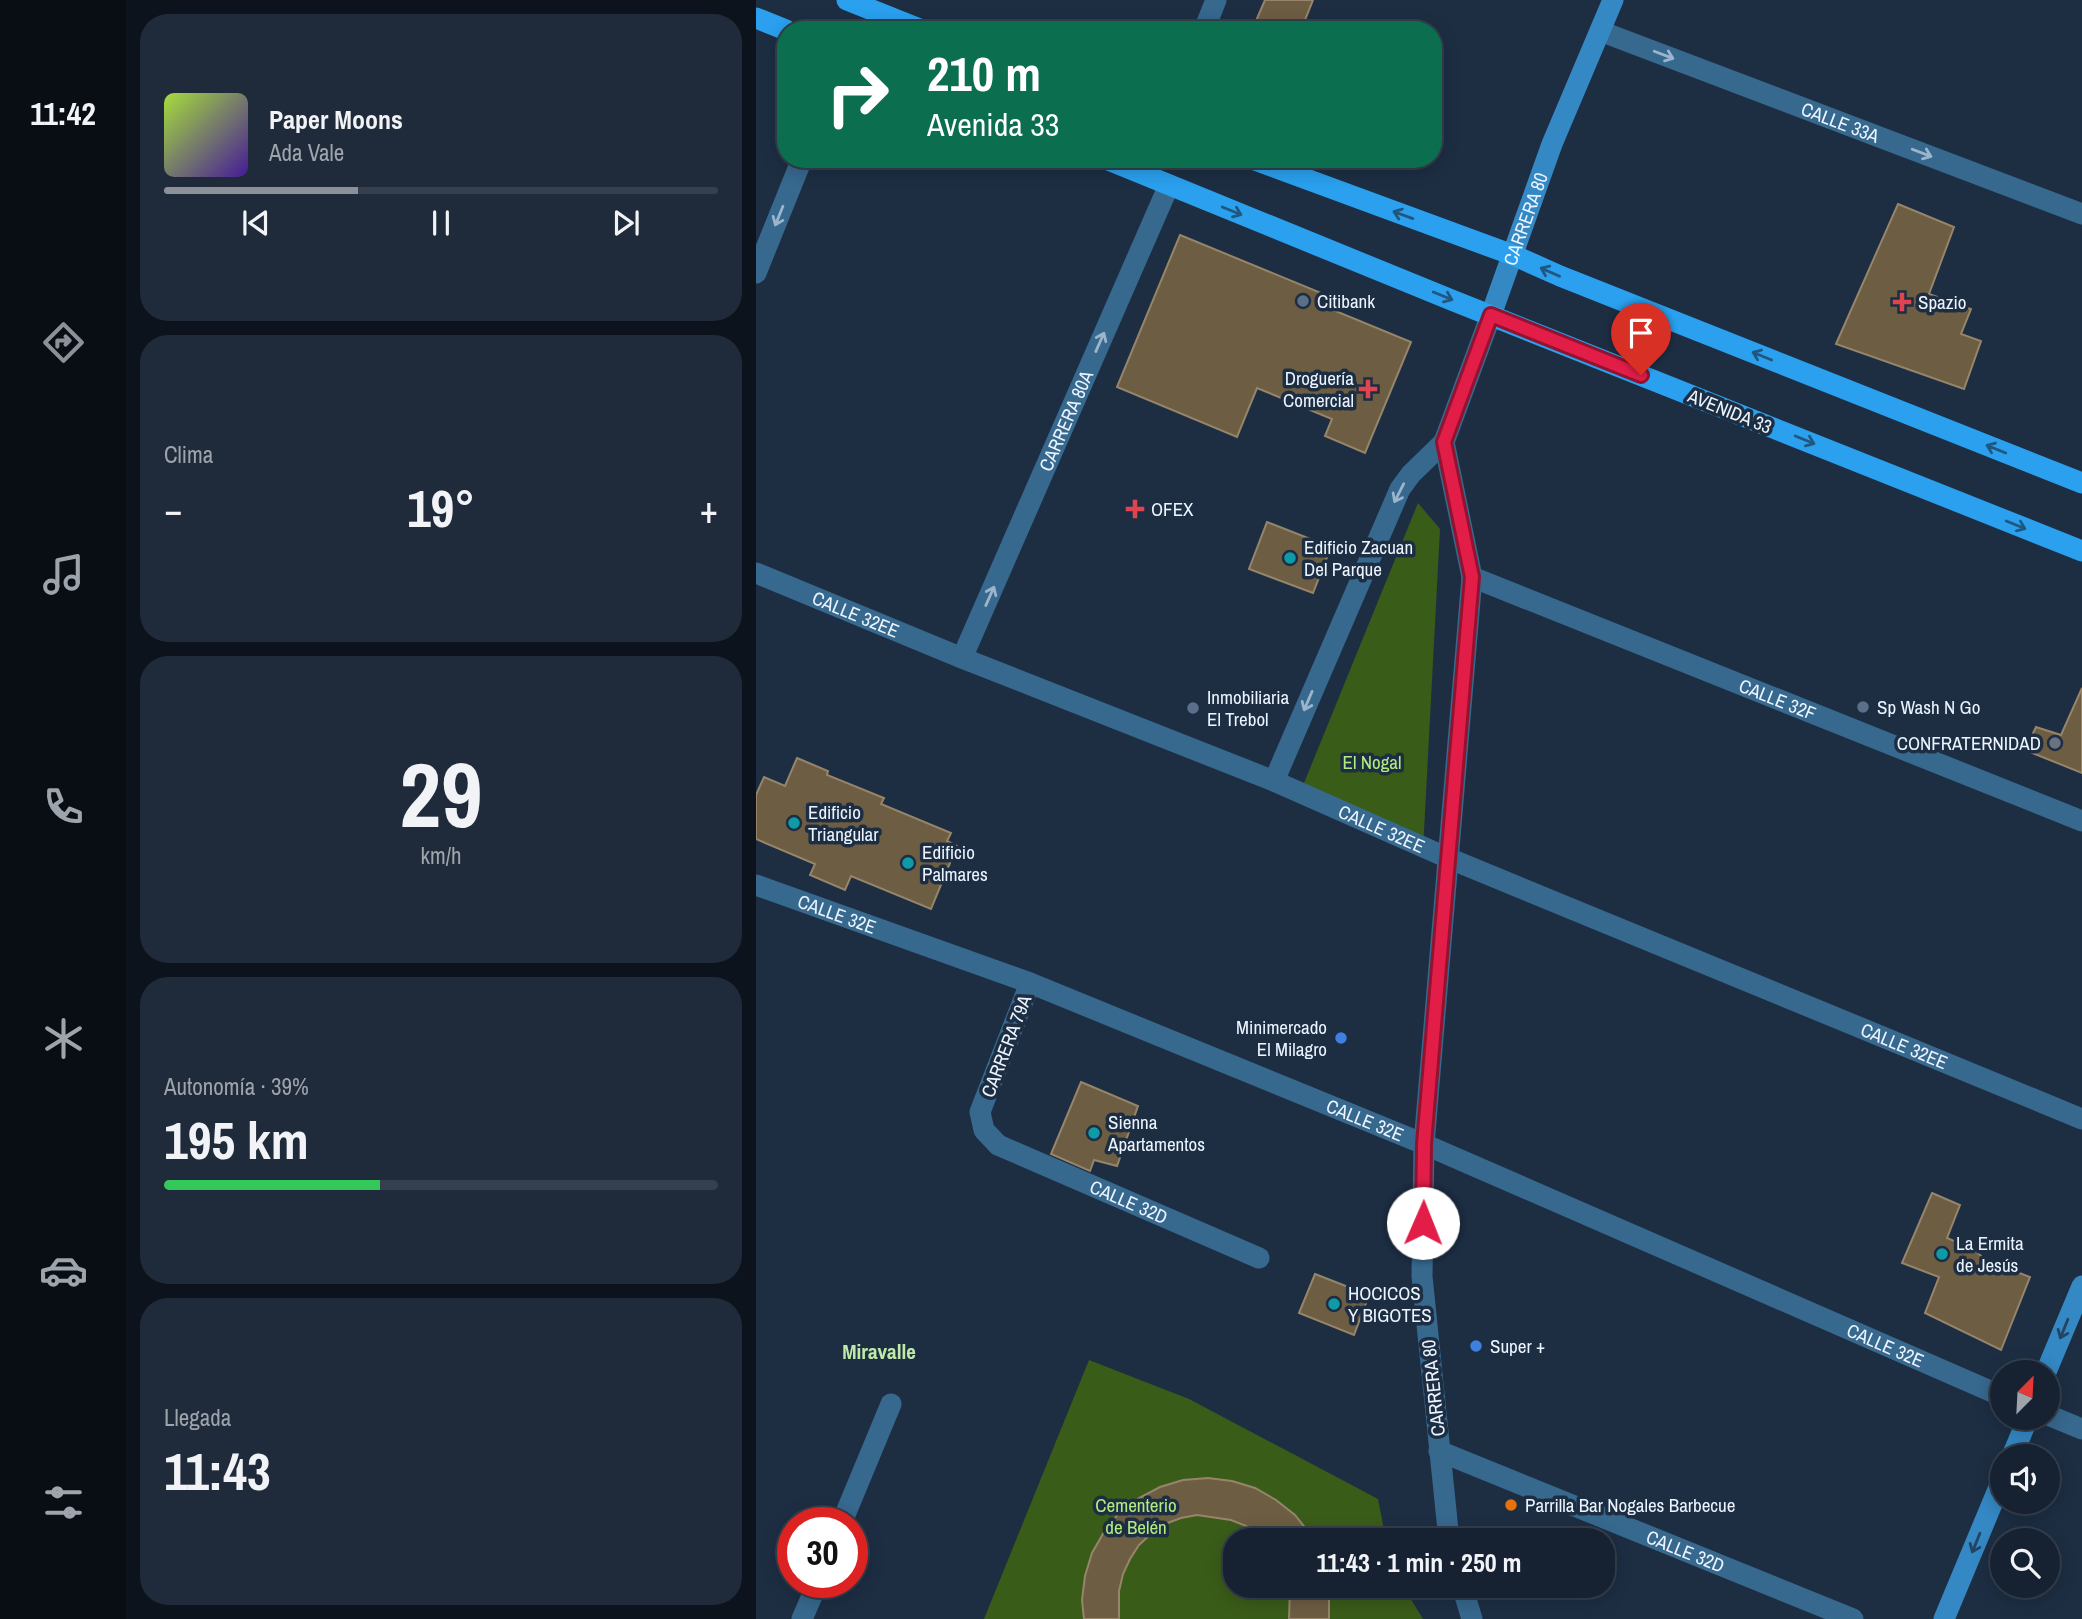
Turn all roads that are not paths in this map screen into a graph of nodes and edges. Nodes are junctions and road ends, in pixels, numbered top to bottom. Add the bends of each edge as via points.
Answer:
1 (1216, 0) edge
2 (1613, 0) edge
3 (857, 2) edge
4 (756, 18) edge
5 (901, 21) edge
6 (1208, 21) edge
7 (777, 26) edge
8 (1600, 31) junction
9 (798, 168) edge
10 (1128, 168) edge
11 (1276, 168) edge
12 (1169, 185) junction
13 (2082, 214) edge
14 (1513, 255) junction
15 (756, 273) edge
16 (1491, 315) junction
17 (1444, 442) junction
18 (2082, 483) edge
19 (2082, 551) edge
20 (756, 573) edge
21 (1472, 577) junction
22 (962, 658) junction
23 (1274, 781) junction
24 (2082, 821) edge
25 (1448, 858) junction
26 (756, 885) edge
27 (1030, 983) junction
28 (2082, 1119) edge
29 (1424, 1144) junction
30 (998, 1145) joint
31 (1259, 1258) dead end
32 (2082, 1286) edge
33 (2051, 1360) edge
34 (1990, 1391) edge
35 (891, 1404) dead end
36 (2060, 1420) edge
37 (2082, 1429) edge
38 (1439, 1451) junction
39 (848, 1507) edge
40 (1990, 1509) edge
41 (1448, 1528) edge
42 (811, 1598) edge
43 (1466, 1598) edge
44 (802, 1619) edge
45 (1472, 1619) edge
46 (1853, 1619) edge
47 (1944, 1619) edge

1 - 6 street
2 - 8 street, CARRERA 80
3 - 5 main road
4 - 7 main road
8 -> 13 street, CALLE 33A
8 - 14 street, CARRERA 80 via 1552,144
9 -> 15 street
10 - 12 main road, AVENIDA 33
14 -> 11 main road
12 -> 16 main road, AVENIDA 33
22 -> 12 street, CARRERA 80A
14 - 16 street, CARRERA 80
18 -> 14 main road
16 - 17 street, CARRERA 80
16 -> 19 main road, AVENIDA 33
17 - 21 street, CARRERA 80
17 -> 23 street, CARRERA 80 via 1400,489
20 - 22 street, CALLE 32EE
21 - 24 street, CALLE 32F
21 - 25 street, CARRERA 80
22 - 23 street, CALLE 32EE
23 - 25 street, CALLE 32EE
25 - 28 street, CALLE 32EE
25 - 29 street, CARRERA 80
26 - 27 street, CALLE 32E
27 - 29 street, CALLE 32E
27 - 30 street, CARRERA 79A via 980,1112 984,1130
29 - 34 street, CALLE 32E
29 - 38 street, CARRERA 80 via 1422,1276
30 - 31 street, CALLE 32D
32 -> 33 street
35 - 39 street
36 - 37 street
38 - 41 street, CARRERA 80
38 - 46 street, CALLE 32D
40 -> 47 street
42 - 44 street
43 - 45 street

